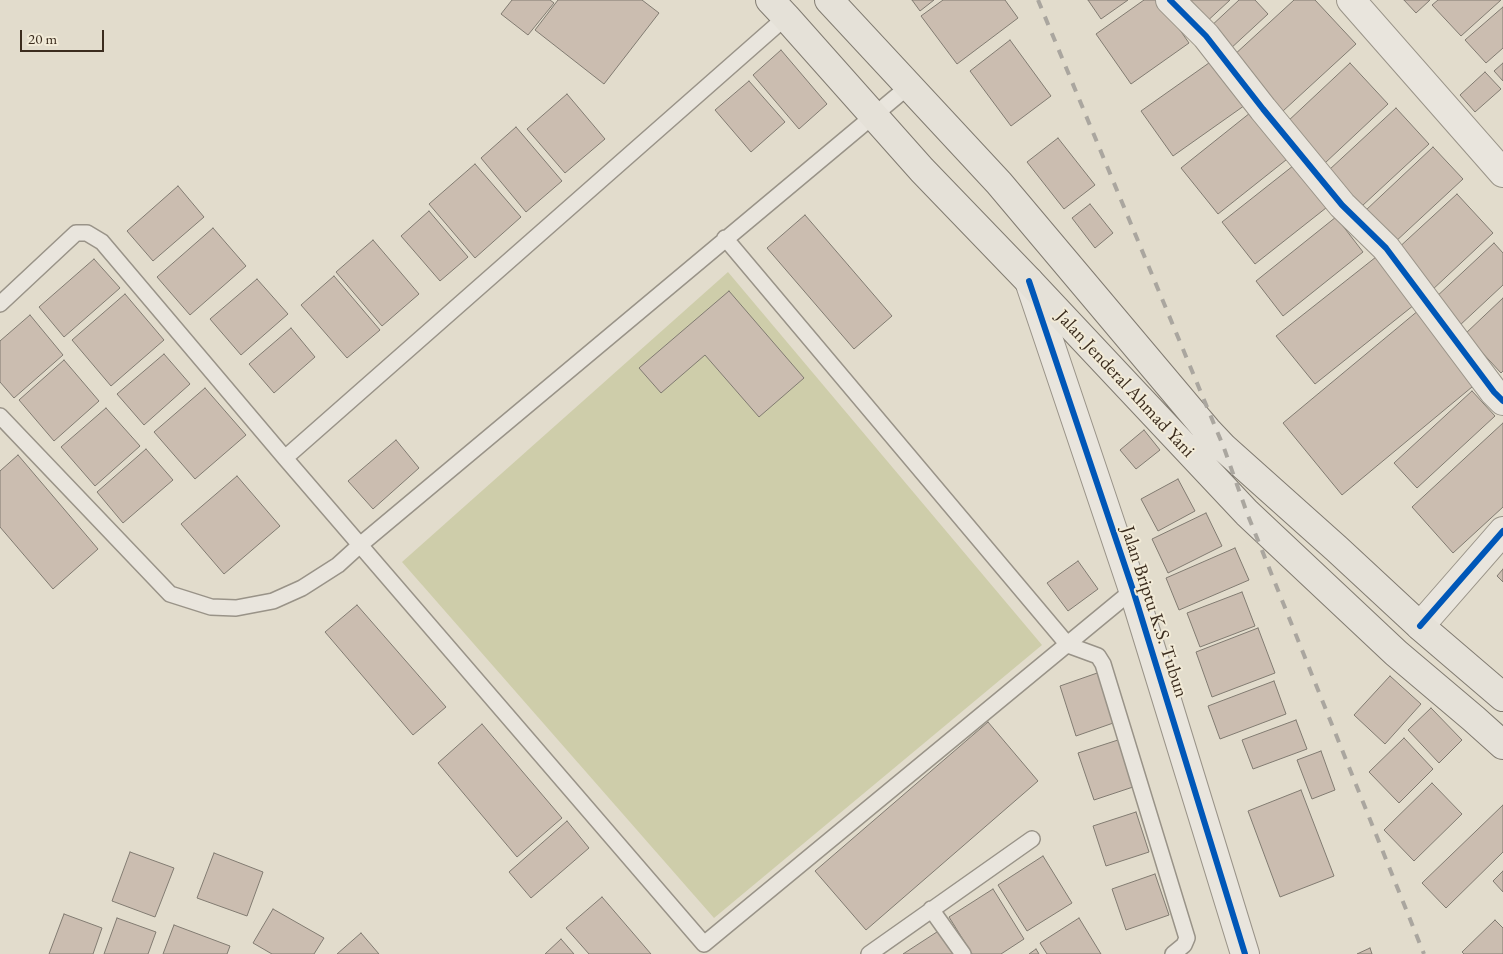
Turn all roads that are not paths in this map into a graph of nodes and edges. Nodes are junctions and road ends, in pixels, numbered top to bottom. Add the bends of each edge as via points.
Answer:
1 (829, 0) edge
2 (1170, 0) edge
3 (1351, 0) edge
4 (778, 8) edge
5 (909, 86) junction
6 (873, 117) junction
7 (1503, 173) edge
8 (725, 238) junction
9 (1028, 280) junction
10 (0, 304) edge
11 (1503, 401) edge
12 (0, 416) edge
13 (285, 458) junction
14 (1503, 531) edge
15 (360, 545) junction
16 (1133, 590) junction
17 (1420, 626) junction
18 (1068, 645) junction
19 (1503, 697) edge
20 (1503, 745) edge
21 (1032, 839) dead end
22 (931, 909) junction
23 (708, 949) edge
24 (870, 954) edge
25 (963, 954) edge
26 (1173, 954) edge
27 (1245, 954) edge

1 - 5 main road, Jalan Jenderal Ahmad Yani
2 - 11 street via 1206,36 1342,205 1386,248
3 - 7 street
4 - 6 main road, Jalan Jenderal Ahmad Yani
4 - 13 lane
5 - 6 lane
5 - 17 main road, Jalan Jenderal Ahmad Yani via 999,183 1224,448
6 - 8 lane
6 - 9 main road, Jalan Jenderal Ahmad Yani
8 - 15 lane
8 - 18 lane
9 - 16 street, Jalan Briptu K.S. Tubun
9 - 20 main road, Jalan Jenderal Ahmad Yani via 1247,513 1396,653
10 - 13 lane via 76,234 87,233 102,242
12 - 15 lane via 170,594 211,607 236,608 273,601 338,566
13 - 15 lane
14 - 17 street
15 - 23 lane
16 - 18 lane
16 - 27 street, Jalan Briptu K.S. Tubun
17 - 19 main road, Jalan Jenderal Ahmad Yani
18 - 23 lane
18 - 26 lane via 1098,656 1108,675 1187,938 1180,950
21 - 22 lane
22 - 24 lane
22 - 25 lane

